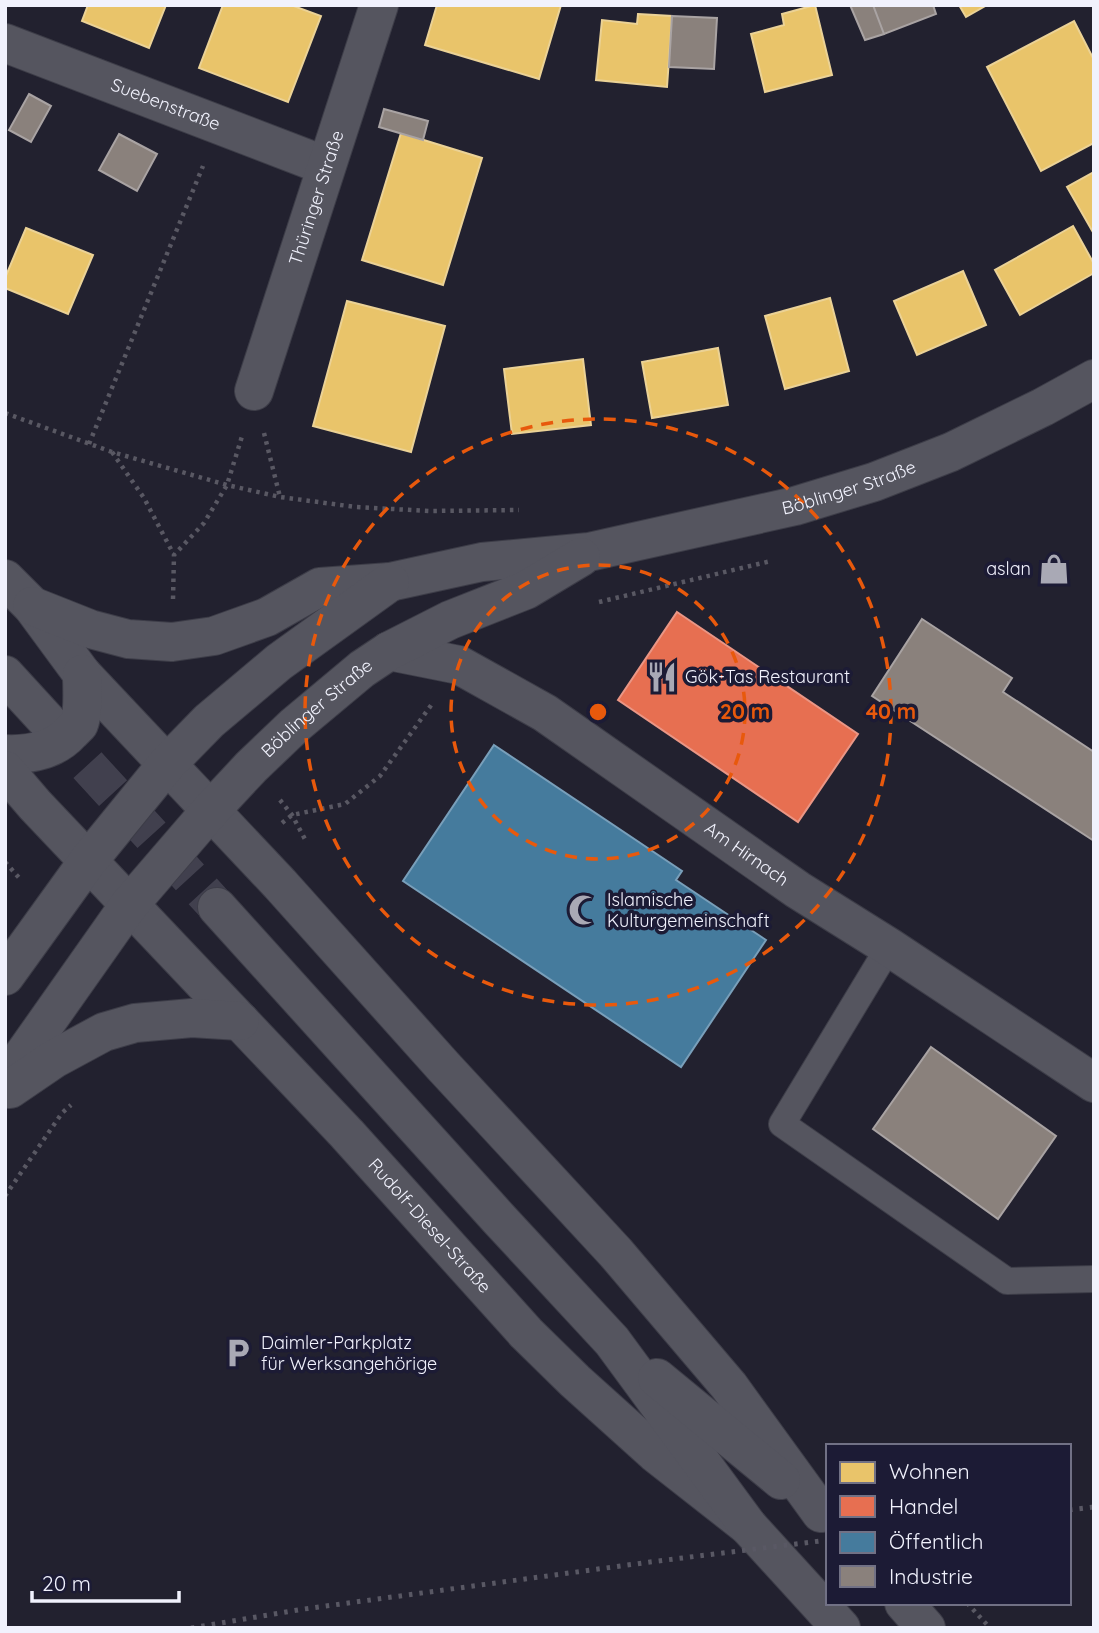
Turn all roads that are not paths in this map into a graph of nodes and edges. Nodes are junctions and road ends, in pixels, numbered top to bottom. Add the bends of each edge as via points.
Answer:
1 (379, 5) edge
2 (5, 43) edge
3 (326, 166) junction
4 (1094, 379) edge
5 (254, 391) road end
6 (589, 552) junction
7 (5, 579) edge
8 (390, 582) junction
9 (32, 606) junction
10 (388, 651) junction
11 (82, 674) junction
12 (5, 675) edge
13 (49, 723) tunnel mouth
14 (5, 754) edge
15 (167, 764) junction
16 (5, 770) edge
17 (210, 811) junction
18 (88, 861) junction
19 (129, 905) junction
20 (217, 907) tunnel mouth
21 (889, 947) junction
22 (5, 976) edge
23 (240, 1021) junction
24 (5, 1081) edge
25 (1094, 1083) edge
26 (5, 1092) edge
27 (1094, 1279) edge
28 (612, 1341) junction
29 (825, 1517) edge
30 (748, 1526) junction
31 (906, 1605) edge
32 (841, 1628) edge
33 (926, 1628) edge

1 - 3 main road, Thüringer Straße
2 - 3 main road, Suebenstraße
3 - 5 main road, Thüringer Straße
4 - 6 main road, Böblinger Straße via 951,452 874,482 795,506
6 - 8 main road, Böblinger Straße via 482,562
6 - 10 main road, Böblinger Straße via 526,590
7 - 9 main road, Böblinger Straße
8 - 9 main road, Böblinger Straße via 320,587 267,617 214,636 172,642 128,639
8 - 15 main road, Böblinger Straße via 279,662 209,721
9 - 11 main road, Böblinger Straße
10 - 17 main road, Böblinger Straße via 295,726
10 - 21 main road, Am Hirnach via 459,665 545,713
11 - 14 main road via 78,725 66,738 48,749
11 - 15 main road, Böblinger Straße
12 - 13 main road
15 - 17 main road, Böblinger Straße
15 - 18 main road, Böblinger Straße
16 - 18 main road
17 - 19 main road, Böblinger Straße
17 - 29 main road via 617,1253 729,1386
18 - 19 main road
18 - 22 main road, Böblinger Straße
19 - 23 main road, Rudolf-Diesel-Straße
19 - 24 main road, Böblinger Straße
20 - 28 main road, Rudolf-Diesel-Straße
21 - 25 main road, Am Hirnach
21 - 27 lane via 782,1124 1007,1281
23 - 26 main road via 192,1018 135,1023 104,1032
23 - 30 main road, Rudolf-Diesel-Straße via 526,1333 655,1453
28 - 29 main road, Rudolf-Diesel-Straße
28 - 30 main road, Rudolf-Diesel-Straße
30 - 32 main road, Rudolf-Diesel-Straße
31 - 33 main road

